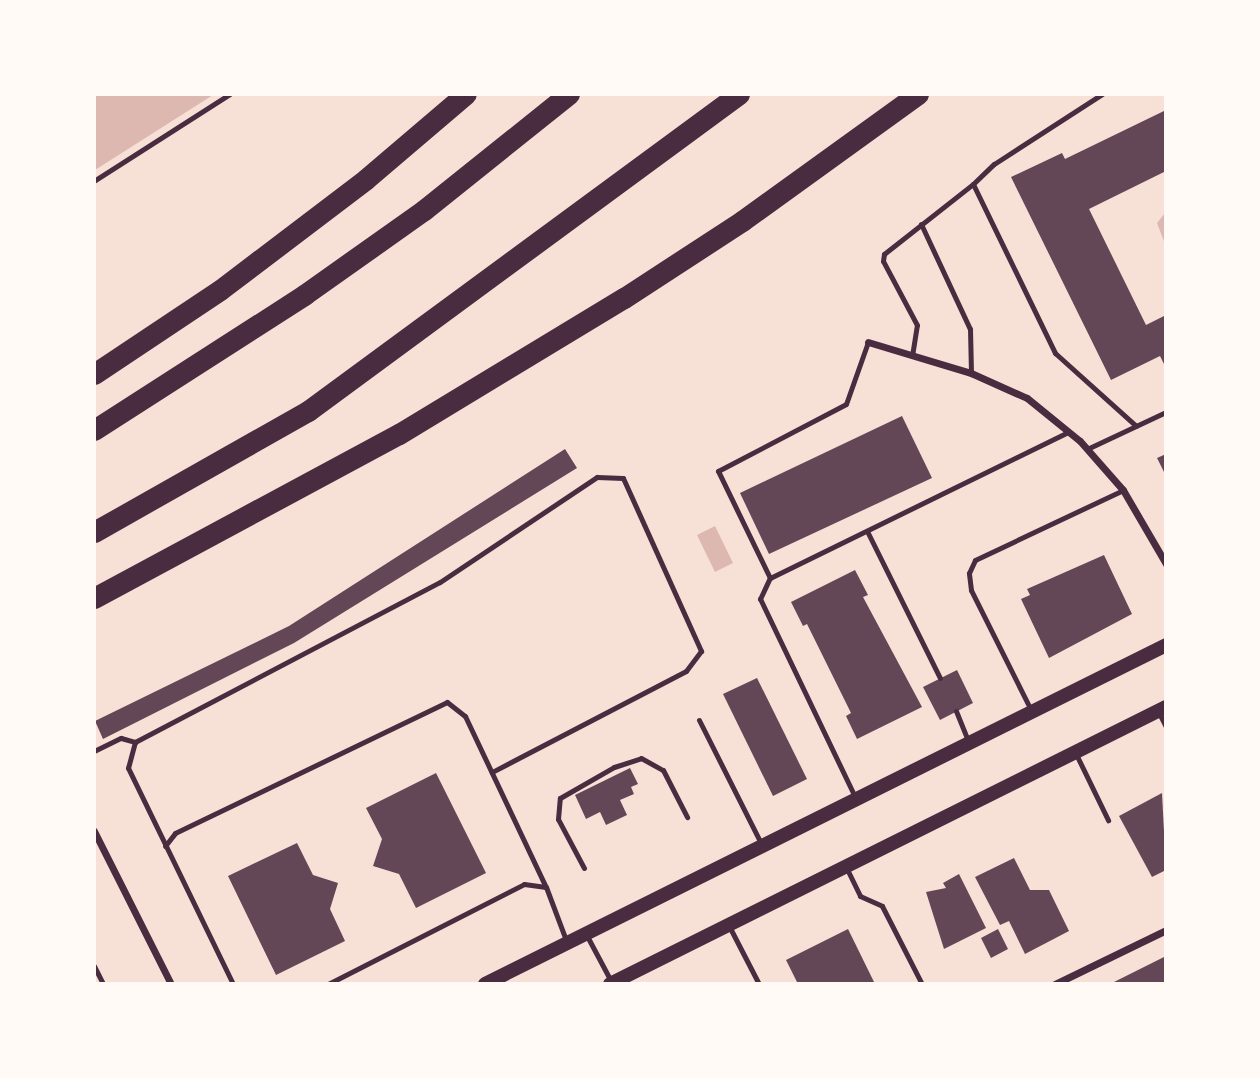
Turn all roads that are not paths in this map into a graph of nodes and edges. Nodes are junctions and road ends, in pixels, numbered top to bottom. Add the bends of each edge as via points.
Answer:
1 (466, 94) edge
2 (569, 94) edge
3 (739, 94) edge
4 (918, 94) edge
5 (1102, 94) edge
6 (973, 184) junction
7 (921, 224) junction
8 (868, 342) joint
9 (912, 356) junction
10 (971, 373) junction
11 (94, 374) edge
12 (1166, 412) edge
13 (1136, 426) junction
14 (94, 430) edge
15 (1068, 432) junction
16 (1087, 449) junction
17 (1124, 490) junction
18 (867, 531) junction
19 (94, 532) edge
20 (1163, 554) edge
21 (1166, 564) edge
22 (770, 578) junction
23 (94, 598) edge
24 (1166, 645) edge
25 (940, 678) dead end
26 (1162, 709) edge
27 (956, 711) dead end
28 (1032, 712) junction
29 (699, 720) dead end
30 (1166, 727) edge
31 (135, 742) junction
32 (970, 744) junction
33 (94, 751) edge
34 (1075, 752) junction
35 (492, 772) junction
36 (856, 799) junction
37 (687, 817) dead end
38 (1108, 820) dead end
39 (94, 831) edge
40 (762, 845) junction
41 (165, 846) junction
42 (584, 867) dead end
43 (846, 867) junction
44 (546, 887) junction
45 (729, 926) junction
46 (1166, 930) edge
47 (586, 933) junction
48 (567, 943) junction
49 (94, 966) edge
50 (611, 983) edge
51 (103, 984) edge
52 (171, 984) edge
53 (233, 984) edge
54 (328, 984) edge
55 (485, 984) edge
56 (759, 984) edge
57 (922, 984) edge
58 (1055, 984) edge

1 - 11 highway via 366,179 241,274
2 - 14 highway via 424,210 304,295
3 - 19 highway via 308,411
4 - 23 highway via 743,221 624,298 399,434
5 - 6 lane via 994,164
6 - 7 lane
6 - 13 lane via 1055,353
7 - 9 lane via 884,254 883,261 917,325
7 - 10 lane via 970,329
8 - 9 street
8 - 22 lane via 846,404 718,471
9 - 10 street
10 - 15 street via 1027,398
12 - 13 lane
13 - 16 lane
15 - 16 street
15 - 18 lane
16 - 17 street
17 - 20 street
17 - 28 lane via 975,560 969,573 971,590
18 - 22 lane
18 - 25 lane
20 - 21 street
22 - 36 lane via 760,599
24 - 28 main road
26 - 30 lane
26 - 34 main road
27 - 32 lane
28 - 32 main road
29 - 40 lane
31 - 33 lane via 121,738
31 - 35 lane via 440,582 597,477 623,478 701,651 686,671
31 - 41 lane via 128,768
32 - 36 main road
34 - 38 lane
34 - 43 main road
35 - 41 lane via 465,716 447,702 175,833
35 - 44 lane
36 - 40 main road
37 - 42 lane via 663,770 641,758 614,767 561,798 558,819
39 - 52 street
40 - 47 main road
41 - 53 lane
43 - 45 main road
43 - 57 lane via 860,896 882,906
44 - 48 lane
44 - 54 lane via 524,884
45 - 50 main road
45 - 56 lane
46 - 58 street
47 - 48 main road
47 - 50 lane
48 - 55 main road
49 - 51 lane

